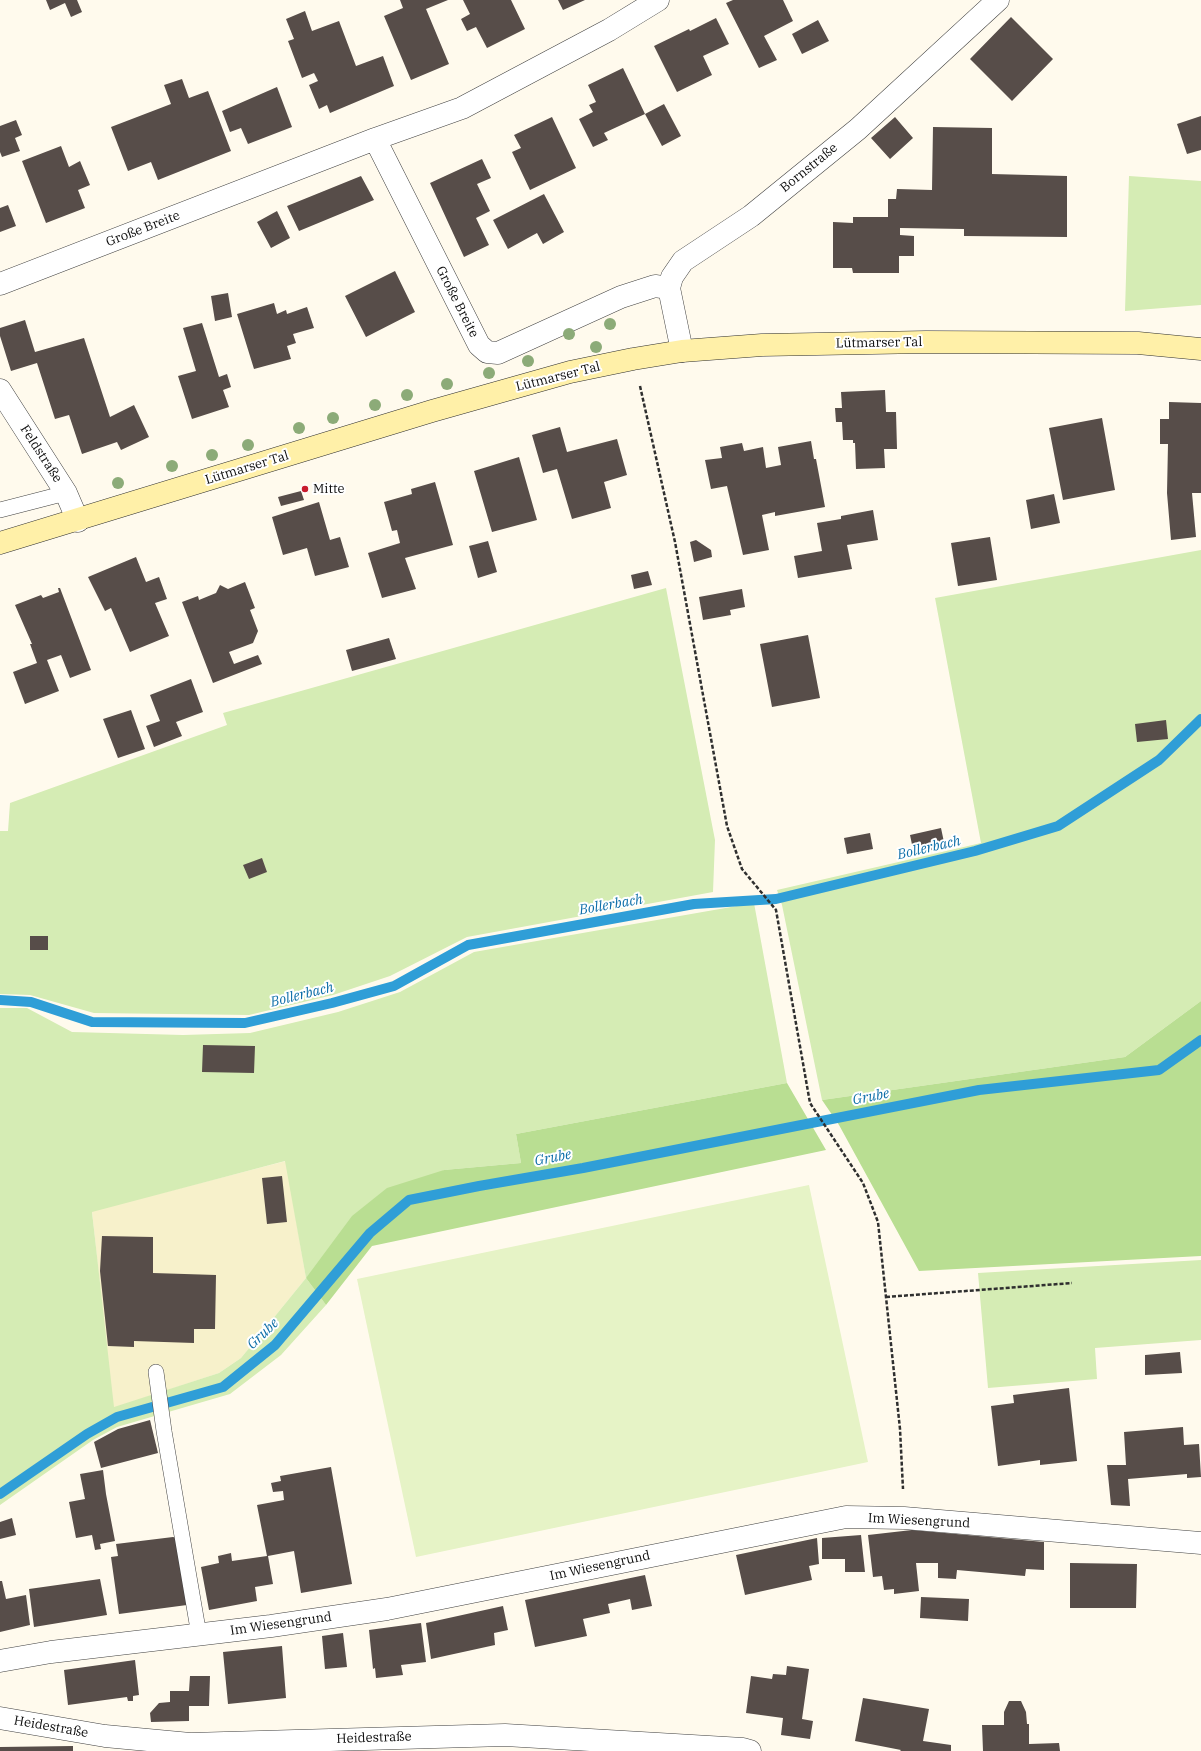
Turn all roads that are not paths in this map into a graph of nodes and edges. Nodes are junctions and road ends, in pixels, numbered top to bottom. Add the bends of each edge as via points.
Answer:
1 (658, 0) edge
2 (998, 0) edge
3 (375, 139) junction
4 (0, 284) edge
5 (668, 288) junction
6 (1201, 336) edge
7 (1138, 343) junction
8 (1201, 349) edge
9 (682, 351) junction
10 (0, 390) edge
11 (66, 493) junction
12 (0, 510) edge
13 (78, 521) junction
14 (0, 543) edge
15 (156, 1372) dead end
16 (1201, 1543) edge
17 (199, 1635) junction
18 (0, 1661) edge
19 (0, 1718) edge
20 (750, 1751) edge

1 - 3 street, Große Breite via 609,30 462,108
2 - 5 street, Bornstraße via 858,129 751,216 683,261
3 - 4 street, Große Breite
3 - 5 street, Große Breite via 479,345 487,352 498,353 621,297 655,286
5 - 9 street
6 - 7 main road, Lütmarser Tal
7 - 8 main road, Lütmarser Tal
7 - 9 main road, Lütmarser Tal via 926,342 762,345
9 - 13 main road, Lütmarser Tal via 570,372 432,410
10 - 11 street, Feldstraße
11 - 12 lane
11 - 13 street, Feldstraße
13 - 14 main road, Lütmarser Tal
15 - 17 lane
16 - 17 street, Im Wiesengrund via 904,1518 846,1517 387,1610
17 - 18 street, Im Wiesengrund via 51,1652
19 - 20 street, Heidestraße via 105,1736 190,1744 505,1735

